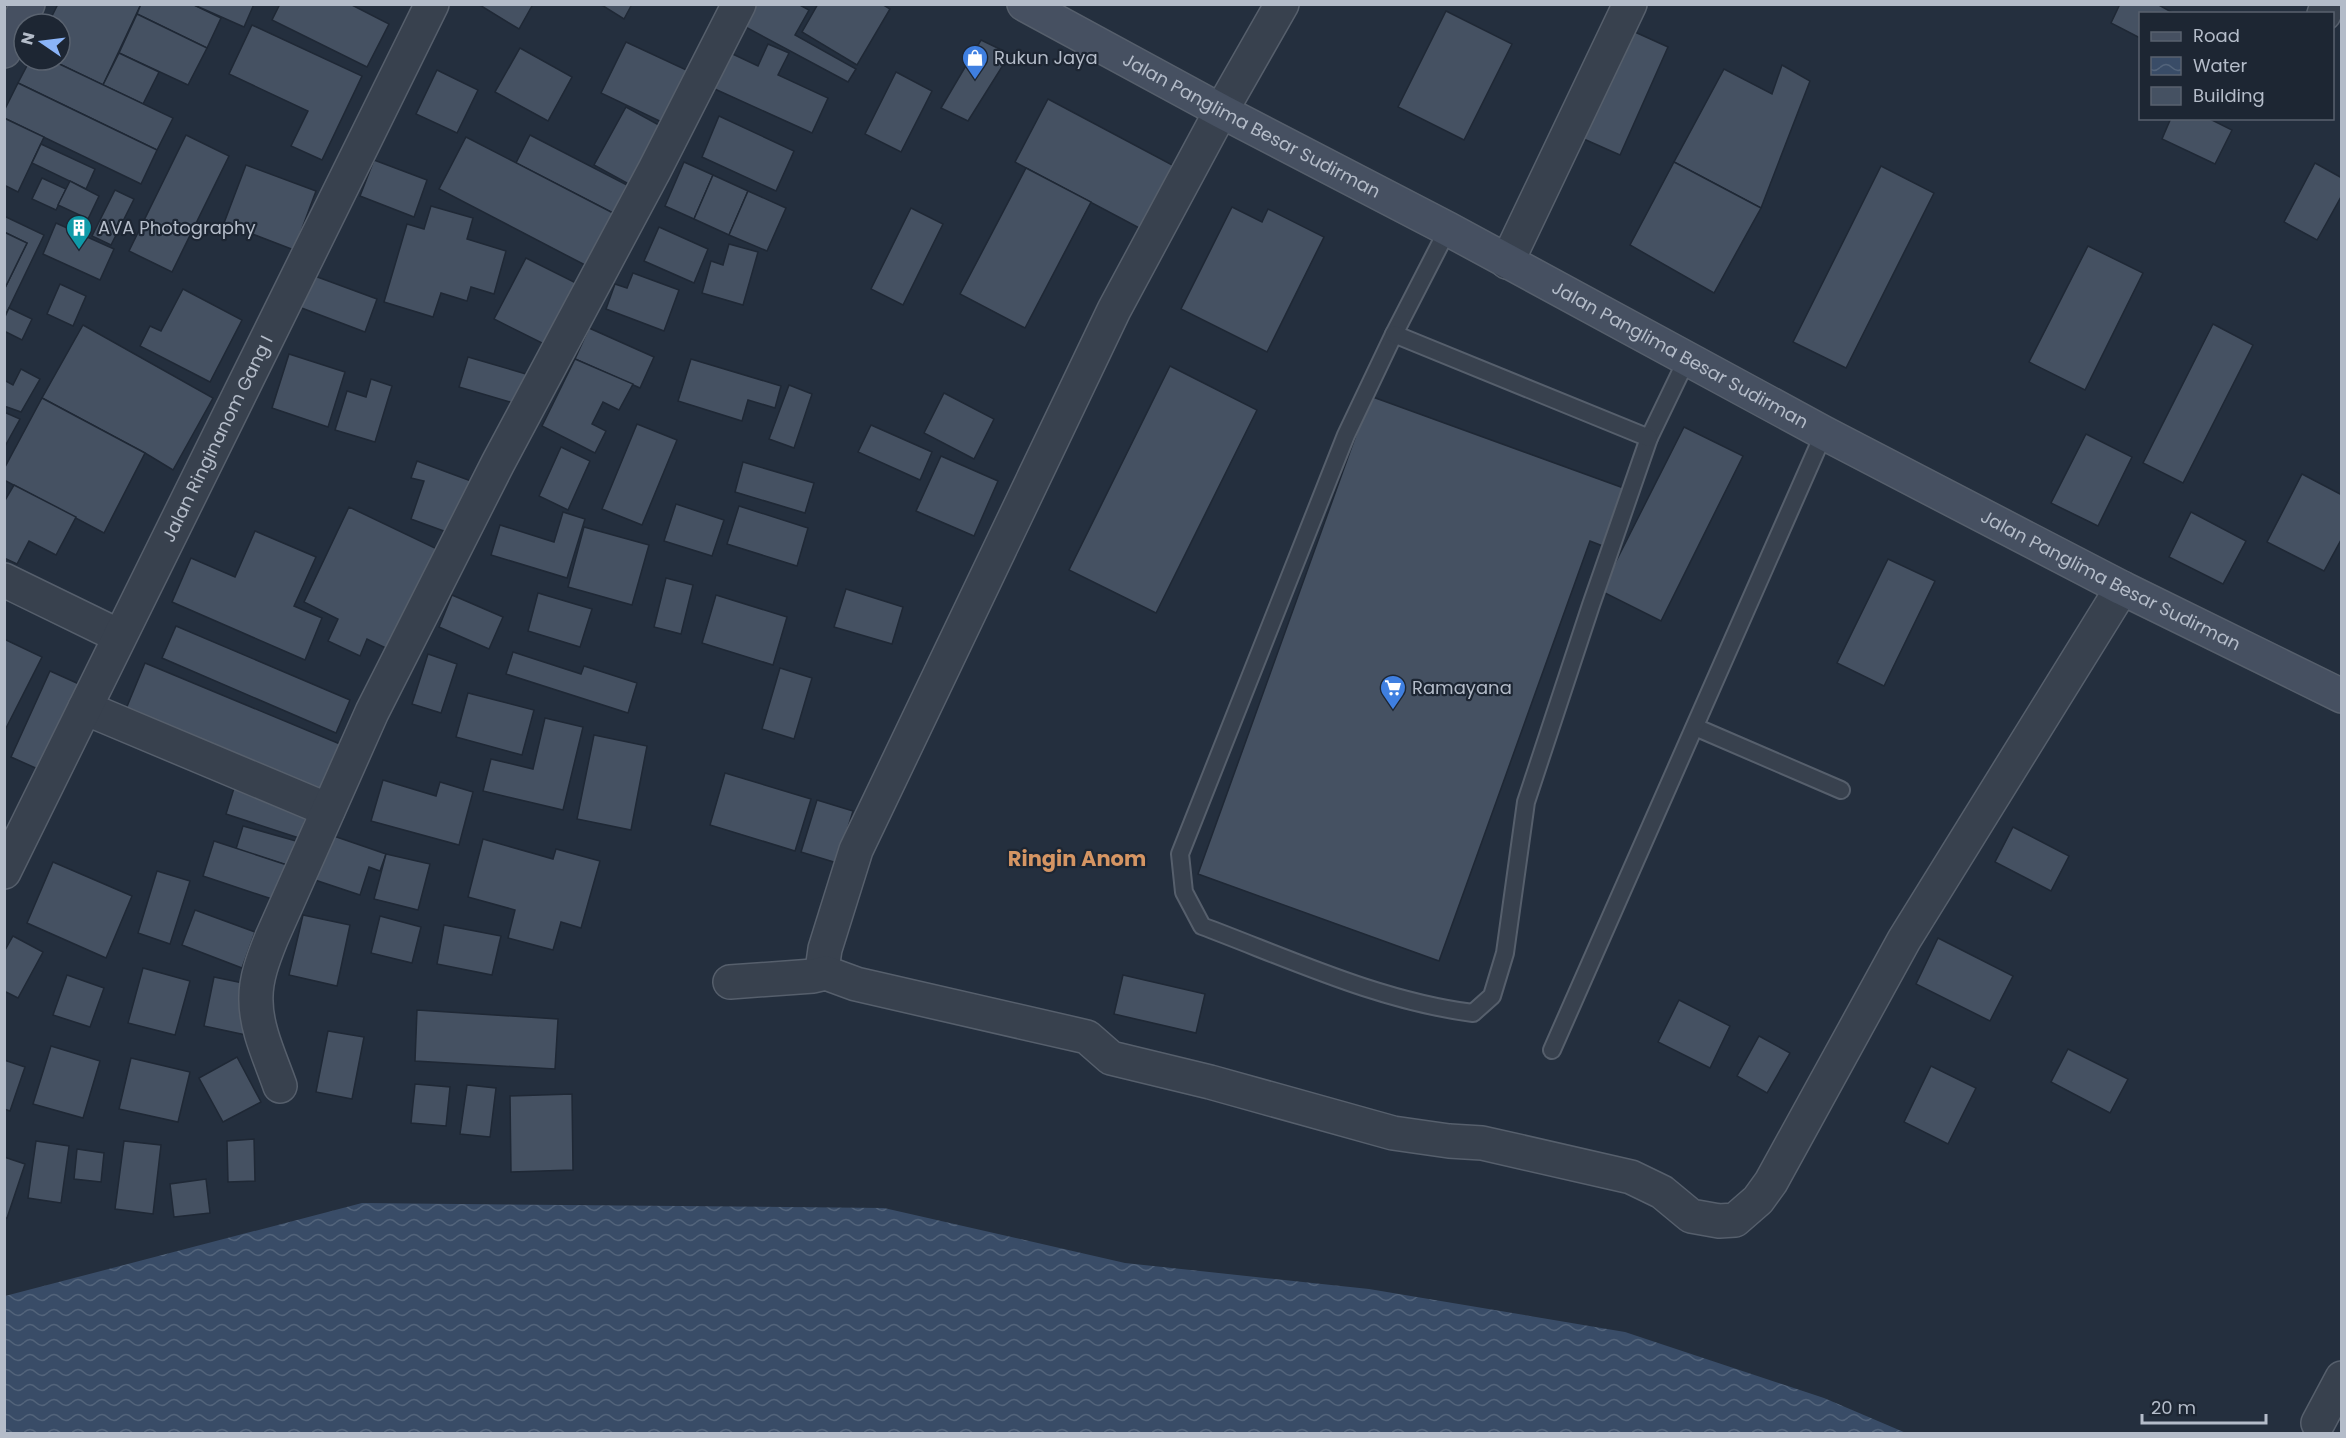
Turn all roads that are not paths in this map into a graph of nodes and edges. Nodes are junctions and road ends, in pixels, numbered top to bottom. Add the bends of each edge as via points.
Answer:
1 (28, 4) edge
2 (432, 4) edge
3 (739, 4) edge
4 (1024, 4) edge
5 (1282, 4) edge
6 (1630, 4) edge
7 (4, 51) edge
8 (1221, 111) junction
9 (1448, 229) junction
10 (1507, 262) junction
11 (1394, 334) junction
12 (1687, 359) junction
13 (1824, 433) junction
14 (1649, 438) junction
15 (4, 580) edge
16 (2122, 588) junction
17 (120, 636) junction
18 (2342, 696) edge
19 (84, 708) junction
20 (1695, 727) junction
21 (1841, 790) dead end
22 (328, 810) junction
23 (4, 872) edge
24 (826, 973) junction
25 (730, 982) dead end
26 (1552, 1050) dead end
27 (280, 1086) dead end
28 (2342, 1378) edge
29 (2318, 1423) dead end

1 - 7 main road
2 - 17 street, Jalan Ringinanom Gang I
3 - 22 street via 498,463 372,711
4 - 8 main road, Jalan Panglima Besar Sudirman
5 - 8 street
6 - 10 street
8 - 9 main road, Jalan Panglima Besar Sudirman
8 - 24 street via 1114,310 856,850 825,949
9 - 10 main road, Jalan Panglima Besar Sudirman
9 - 11 lane
10 - 12 main road, Jalan Panglima Besar Sudirman
11 - 14 lane
11 - 14 lane via 1346,435 1180,854 1184,892 1202,926 1370,989 1434,1008 1473,1013 1492,996 1505,953 1526,802
12 - 13 main road, Jalan Panglima Besar Sudirman
12 - 14 lane
13 - 16 main road, Jalan Panglima Besar Sudirman
13 - 20 lane
15 - 17 street
16 - 18 main road, Jalan Panglima Besar Sudirman
16 - 24 street via 1904,940 1771,1182 1735,1220 1691,1216 1662,1192 1631,1177 1482,1143 1393,1133 1111,1058 1087,1037 856,984
17 - 19 street, Jalan Ringinanom Gang I
19 - 22 street
19 - 23 street, Jalan Ringinanom Gang I
20 - 21 lane
20 - 26 lane
22 - 27 street via 263,960 256,987 259,1021
24 - 25 street
28 - 29 street

